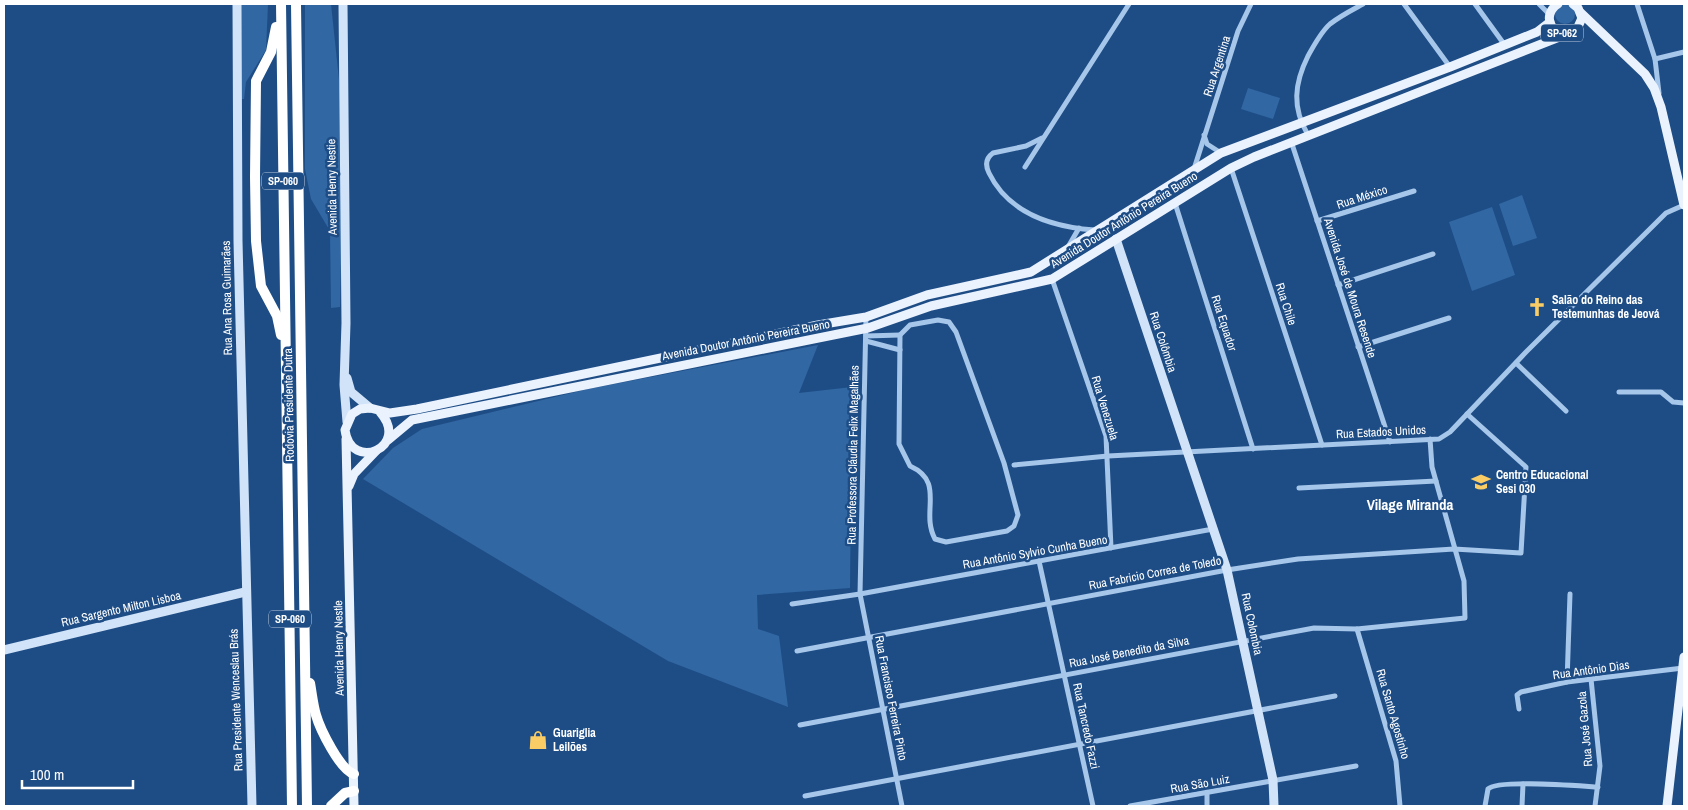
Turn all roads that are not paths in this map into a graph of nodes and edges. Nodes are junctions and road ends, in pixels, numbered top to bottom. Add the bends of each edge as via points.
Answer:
1 (237, 4) edge
2 (279, 4) edge
3 (296, 4) edge
4 (343, 4) edge
5 (1129, 4) edge
6 (1251, 4) edge
7 (1363, 4) edge
8 (1404, 4) edge
9 (1475, 4) edge
10 (1539, 4) edge
11 (1573, 4) edge
12 (1637, 4) edge
13 (1552, 11) edge
14 (1581, 13) junction
15 (1577, 29) junction
16 (1567, 34) junction
17 (1602, 36) junction
18 (1504, 44) junction
19 (1684, 52) edge
20 (1655, 59) junction
21 (1450, 67) junction
22 (1661, 107) junction
23 (1301, 123) junction
24 (1204, 135) junction
25 (1308, 135) junction
26 (1042, 138) junction
27 (1290, 141) junction
28 (1221, 153) junction
29 (1025, 167) dead end
30 (1231, 168) junction
31 (1193, 172) junction
32 (1414, 191) dead end
33 (1175, 202) junction
34 (1684, 205) edge
35 (1113, 221) junction
36 (1317, 221) junction
37 (1079, 228) junction
38 (1101, 229) junction
39 (1116, 239) junction
40 (1063, 254) junction
41 (1433, 254) dead end
42 (1052, 279) junction
43 (1338, 285) junction
44 (866, 317) junction
45 (1449, 318) dead end
46 (866, 335) junction
47 (900, 335) junction
48 (1358, 347) junction
49 (900, 350) junction
50 (286, 357) junction
51 (1516, 363) junction
52 (345, 371) junction
53 (1619, 392) dead end
54 (1684, 403) edge
55 (370, 408) junction
56 (1566, 411) dead end
57 (380, 412) junction
58 (1467, 414) junction
59 (347, 422) junction
60 (346, 438) junction
61 (1430, 439) junction
62 (387, 441) junction
63 (1390, 442) junction
64 (1322, 445) junction
65 (1253, 449) junction
66 (376, 451) junction
67 (1187, 452) junction
68 (1108, 456) junction
69 (1014, 465) dead end
70 (1436, 480) junction
71 (1299, 488) dead end
72 (348, 489) junction
73 (1213, 529) junction
74 (1111, 548) junction
75 (1454, 549) junction
76 (1039, 561) junction
77 (1227, 570) junction
78 (245, 592) junction
79 (860, 594) junction
80 (1570, 594) dead end
81 (1049, 603) junction
82 (792, 604) dead end
83 (1357, 629) junction
84 (869, 637) junction
85 (1243, 641) junction
86 (4, 650) edge
87 (796, 651) dead end
88 (304, 653) junction
89 (1684, 658) edge
90 (1683, 668) junction
91 (1065, 674) junction
92 (1591, 679) junction
93 (1567, 682) junction
94 (1335, 696) dead end
95 (883, 709) junction
96 (1519, 709) dead end
97 (1258, 711) junction
98 (800, 725) dead end
99 (1080, 744) junction
100 (1356, 766) dead end
101 (354, 774) junction
102 (897, 779) junction
103 (1273, 780) junction
104 (1523, 784) junction
105 (1598, 787) junction
106 (354, 791) junction
107 (1207, 792) junction
108 (805, 796) dead end
109 (252, 806) edge
110 (292, 806) edge
111 (307, 806) edge
112 (331, 806) edge
113 (354, 806) edge
114 (902, 806) edge
115 (1093, 806) edge
116 (1130, 806) edge
117 (1207, 806) edge
118 (1274, 806) edge
119 (1400, 806) edge
120 (1485, 806) edge
121 (1522, 806) edge
122 (1595, 806) edge
123 (1667, 806) edge

1 - 78 street, Rua Ana Rosa Guimarães
2 - 50 highway, Rodovia Presidente Dutra / SP-060
2 - 50 highway via 274,40 256,81 256,242 260,286 277,316
3 - 88 highway, Rodovia Presidente Dutra / SP-060
4 - 52 street, Avenida Henry Nestie
5 - 26 street
6 - 24 street, Rua Argentina via 1238,31
7 - 23 street via 1330,24 1314,44 1301,70 1296,94
8 - 21 street
9 - 18 street
10 - 13 street
11 - 14 main road, SP-062
12 - 20 street
13 - 16 main road, SP-062 via 1553,28
13 - 18 main road, Avenida Doutor Antônio Pereira Bueno via 1537,32
14 - 15 main road, SP-062
14 - 17 main road, SP-062
15 - 16 main road, SP-062
15 - 17 main road, SP-062 via 1585,28
16 - 25 main road, Avenida Doutor Antônio Pereira Bueno
17 - 22 main road, SP-062 via 1644,74
18 - 21 main road, Avenida Doutor Antônio Pereira Bueno
19 - 20 street
20 - 22 street
21 - 23 main road, Avenida Doutor Antônio Pereira Bueno
22 - 34 main road, SP-062
23 - 25 street
23 - 28 main road, Avenida Doutor Antônio Pereira Bueno
24 - 28 street via 1207,144
24 - 31 street, Rua Argentina
25 - 27 main road, Avenida Doutor Antônio Pereira Bueno
26 - 29 street
26 - 37 street via 1026,146 993,153 986,160 987,168 995,186 1008,201 1036,218
27 - 30 main road, Avenida Doutor Antônio Pereira Bueno
27 - 36 street, Avenida José de Moura Resende
28 - 31 main road, Avenida Doutor Antônio Pereira Bueno
30 - 33 main road, Avenida Doutor Antônio Pereira Bueno
30 - 64 street, Rua Chile
31 - 35 main road, Avenida Doutor Antônio Pereira Bueno
32 - 36 street, Rua México
33 - 39 main road, Avenida Doutor Antônio Pereira Bueno
33 - 65 street, Rua Equador
34 - 51 street, Rua Estados Unidos via 1666,213
35 - 38 main road, Avenida Doutor Antônio Pereira Bueno
35 - 39 main road via 1120,226
36 - 43 street, Avenida José de Moura Resende
37 - 38 street
37 - 40 street
38 - 39 main road via 1104,236
38 - 40 main road, Avenida Doutor Antônio Pereira Bueno
39 - 42 main road, Avenida Doutor Antônio Pereira Bueno
39 - 67 street, Rua Colômbia
40 - 42 main road via 1053,265
40 - 44 main road, Avenida Doutor Antônio Pereira Bueno via 1031,272 927,295
41 - 43 street
42 - 46 main road, Avenida Doutor Antônio Pereira Bueno via 931,306
42 - 68 street, Rua Venezuela via 1106,436
43 - 48 street, Avenida José de Moura Resende
44 - 46 street, Rua Professora Cláudia Felix Magalhães
44 - 57 main road, Avenida Doutor Antônio Pereira Bueno via 417,409
45 - 48 street
46 - 47 street
46 - 49 street
46 - 62 main road, Avenida Doutor Antônio Pereira Bueno via 420,418 400,428
46 - 79 street, Rua Professora Cláudia Felix Magalhães
47 - 49 street
47 - 49 street via 910,326 938,320 949,322 956,332 1004,463 1018,515 1014,526 1007,531 946,542 935,538 930,529 930,484 922,471 910,466 899,444
48 - 63 street, Avenida José de Moura Resende
50 - 110 highway, Rodovia Presidente Dutra / SP-060
51 - 56 street
51 - 58 street, Rua Estados Unidos
52 - 55 street via 352,392
52 - 59 street, Avenida Henry Nestie
53 - 54 street via 1661,392 1673,402
55 - 57 main road
55 - 59 main road via 352,414
57 - 62 main road via 389,425
58 - 61 street, Rua Estados Unidos via 1450,432
58 - 75 street, Rua Fabricio Correa de Toledo via 1526,467 1521,553
59 - 60 main road
60 - 66 main road via 358,451
60 - 72 main road, Avenida Henry Nestle
61 - 63 street, Rua Estados Unidos
61 - 70 street
62 - 66 main road
63 - 64 street, Rua Estados Unidos
64 - 65 street, Rua Estados Unidos
65 - 67 street, Rua Estados Unidos
66 - 72 main road via 354,474
67 - 68 street, Rua Estados Unidos
67 - 73 street, Rua Colombia
68 - 69 street, Rua Estados Unidos
68 - 74 street, Rua Venezuela
70 - 71 street
70 - 75 street
72 - 101 main road, Avenida Henry Nestle
73 - 74 street, Rua Antônio Sylvio Cunha Bueno
73 - 77 street, Rua Colombia
74 - 76 street, Rua Antônio Sylvio Cunha Bueno
75 - 77 street, Rua Fabricio Correa de Toledo via 1298,559
75 - 83 street, Rua José Benedito da Silva via 1464,581 1465,618
76 - 79 street, Rua Antônio Sylvio Cunha Bueno
76 - 81 street, Rua Tancredo Fazzi
77 - 81 street, Rua Fabricio Correa de Toledo
77 - 85 street, Rua Colombia
78 - 86 street, Rua Sargento Milton Lisboa
78 - 109 street, Rua Presidente Wenceslau Brás
79 - 82 street, Rua Antônio Sylvio Cunha Bueno
79 - 84 street, Rua Francisco Ferreira Pinto
80 - 93 street
81 - 84 street, Rua Fabricio Correa de Toledo
81 - 91 street, Rua Tancredo Fazzi
83 - 85 street, Rua José Benedito da Silva via 1314,628
83 - 119 street, Rua Santo Agostinho via 1396,761
84 - 87 street, Rua Fabricio Correa de Toledo
84 - 95 street, Rua Francisco Ferreira Pinto
85 - 91 street, Rua José Benedito da Silva
85 - 97 street, Rua Colombia
88 - 101 highway via 316,716 339,760 346,770
88 - 111 highway, Rodovia Presidente Dutra / SP-060
89 - 90 main road
90 - 92 street, Rua Antônio Dias
90 - 123 main road
91 - 95 street, Rua José Benedito da Silva
91 - 99 street, Rua Tancredo Fazzi
92 - 93 street, Rua Antônio Dias
92 - 105 street, Rua José Gazola via 1600,766
93 - 96 street, Rua Antônio Dias via 1521,692 1517,695
94 - 97 street
95 - 98 street, Rua José Benedito da Silva
95 - 102 street, Rua Francisco Ferreira Pinto
97 - 99 street
97 - 103 street, Rua Colombia
99 - 102 street
99 - 115 street, Rua Tancredo Fazzi
100 - 103 street, Rua São Luiz
101 - 106 main road, Avenida Henry Nestle
102 - 108 street
102 - 114 street, Rua Francisco Ferreira Pinto
103 - 107 street, Rua São Luiz
103 - 118 street, Rua Colombia
104 - 105 street
104 - 120 street via 1490,786
104 - 121 street
105 - 122 street, Rua José Gazola
106 - 112 highway via 345,793
106 - 113 main road, Avenida Henry Nestle
107 - 116 street, Rua São Luiz
107 - 117 street

